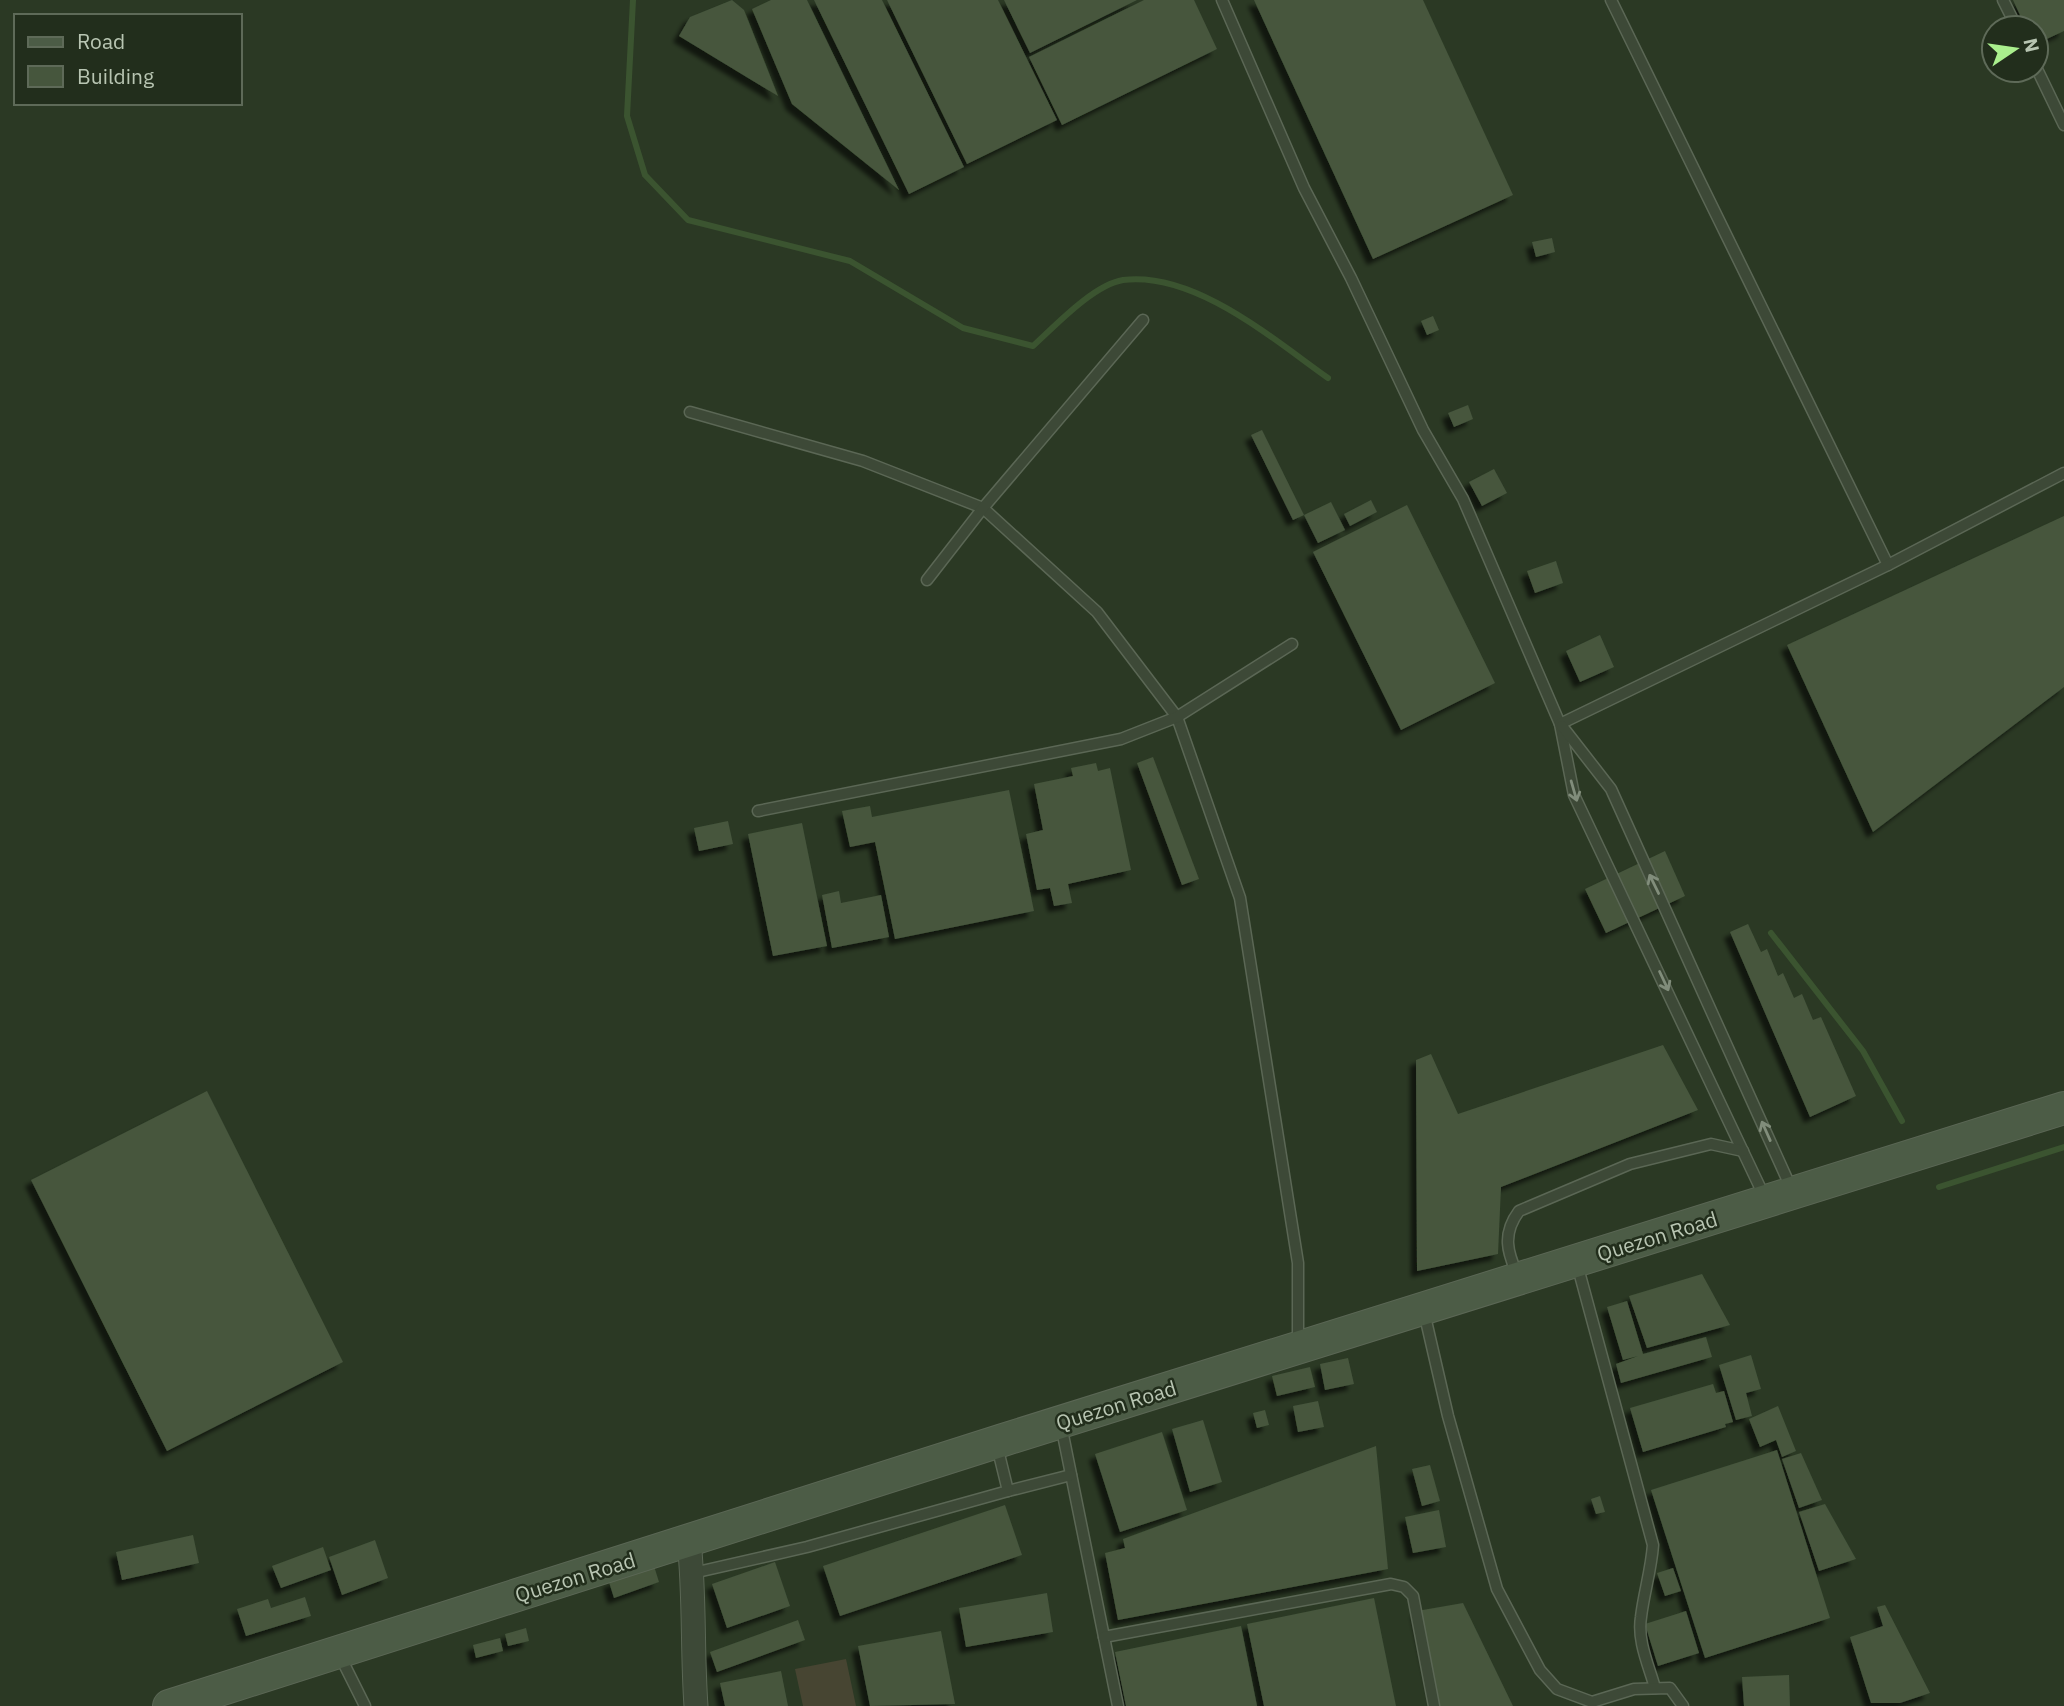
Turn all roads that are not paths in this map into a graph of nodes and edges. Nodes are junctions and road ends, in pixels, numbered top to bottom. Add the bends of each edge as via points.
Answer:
1 (1222, 0) edge
2 (1611, 0) edge
3 (2044, 84) edge
4 (2064, 125) edge
5 (1143, 320) dead end
6 (690, 412) dead end
7 (2064, 473) edge
8 (983, 508) junction
9 (1888, 565) junction
10 (927, 580) dead end
11 (1292, 644) dead end
12 (1177, 717) junction
13 (1560, 724) junction
14 (758, 811) dead end
15 (2064, 1108) edge
16 (1743, 1151) junction
17 (1780, 1197) junction
18 (1576, 1261) junction
19 (1519, 1278) junction
20 (1423, 1310) junction
21 (1298, 1350) junction
22 (1061, 1422) junction
23 (996, 1442) junction
24 (1071, 1475) junction
25 (1008, 1491) junction
26 (689, 1541) junction
27 (693, 1573) junction
28 (1104, 1637) junction
29 (337, 1652) junction
30 (1655, 1688) junction
31 (169, 1706) edge
32 (365, 1706) edge
33 (696, 1706) edge
34 (1118, 1706) edge
35 (1434, 1706) edge
36 (1683, 1706) edge

1 - 13 lane via 1304,188 1423,430 1463,499
2 - 9 lane
3 - 4 lane
5 - 8 lane
6 - 8 lane via 863,461
7 - 9 lane
8 - 10 lane
8 - 12 lane via 1097,612
9 - 13 lane
11 - 12 lane
12 - 14 lane via 1121,739
12 - 21 lane via 1240,898 1298,1262
13 -> 16 lane via 1574,795
17 -> 13 lane via 1611,789
15 - 17 main road, Quezon Road
16 - 17 lane
16 - 19 lane via 1711,1144 1630,1164 1519,1211 1509,1224 1506,1251
17 - 18 main road, Quezon Road
18 - 19 main road, Quezon Road
18 - 30 lane via 1653,1545 1640,1618 1641,1642
19 - 20 main road, Quezon Road
20 - 21 main road, Quezon Road
20 - 30 lane via 1497,1590 1540,1670 1557,1689 1592,1702 1634,1689
21 - 22 main road, Quezon Road
22 - 23 main road, Quezon Road
22 - 24 lane
23 - 25 lane
23 - 26 main road, Quezon Road
24 - 25 lane
24 - 28 lane
25 - 27 lane via 807,1547
26 - 27 street
26 - 29 main road, Quezon Road
27 - 33 street
28 - 34 lane
28 - 35 lane via 1391,1584 1404,1587 1413,1596
29 - 31 main road, Quezon Road
29 - 32 lane
30 - 36 lane via 1670,1688

